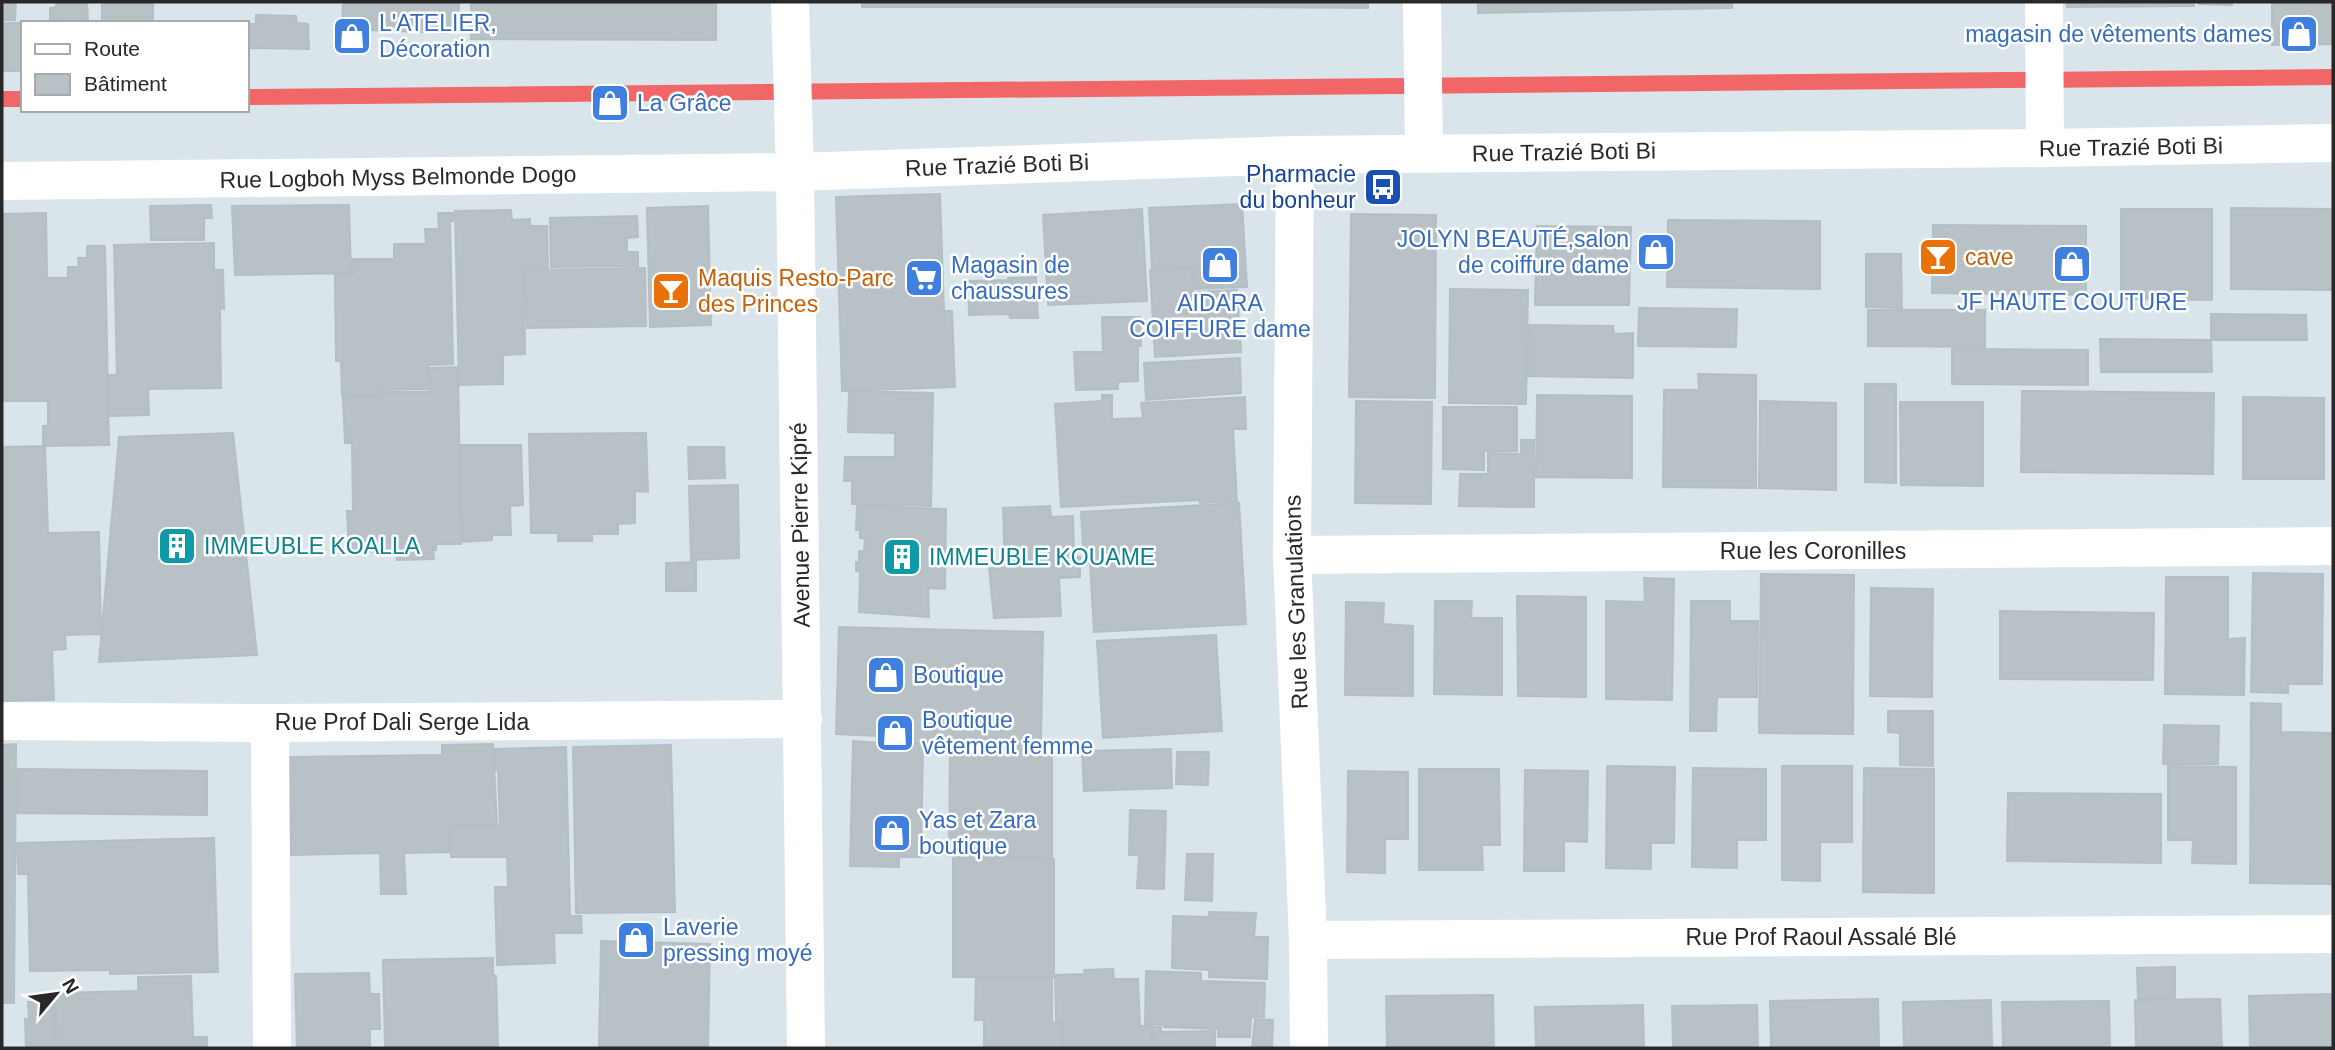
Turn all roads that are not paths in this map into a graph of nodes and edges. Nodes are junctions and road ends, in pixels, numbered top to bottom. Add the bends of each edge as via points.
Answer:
1 (790, 2) edge
2 (1422, 2) edge
3 (2044, 2) edge
4 (2333, 143) edge
5 (2045, 148) junction
6 (1423, 154) junction
7 (1294, 155) junction
8 (795, 172) junction
9 (2, 181) edge
10 (2333, 546) edge
11 (1292, 555) junction
12 (803, 719) junction
13 (2, 721) edge
14 (270, 723) junction
15 (2333, 934) edge
16 (1308, 940) junction
17 (272, 1048) edge
18 (806, 1048) edge
19 (1309, 1048) edge

1 - 8 street, Avenue Pierre Kipré
2 - 6 street
3 - 5 street
4 - 5 street, Rue Trazié Boti Bi
5 - 6 street, Rue Trazié Boti Bi
6 - 7 street, Rue Trazié Boti Bi
7 - 8 street, Rue Trazié Boti Bi
7 - 11 street, Rue les Granulations
8 - 9 street, Rue Logboh Myss Belmonde Dogo
8 - 12 street, Avenue Pierre Kipré
10 - 11 street, Rue les Coronilles
11 - 16 street, Rue les Granulations
12 - 14 street, Rue Prof Dali Serge Lida
12 - 18 street, Avenue Pierre Kipré
13 - 14 street, Rue Prof Dali Serge Lida
14 - 17 street
15 - 16 street, Rue Prof Raoul Assalé Blé
16 - 19 street, Rue les Granulations

